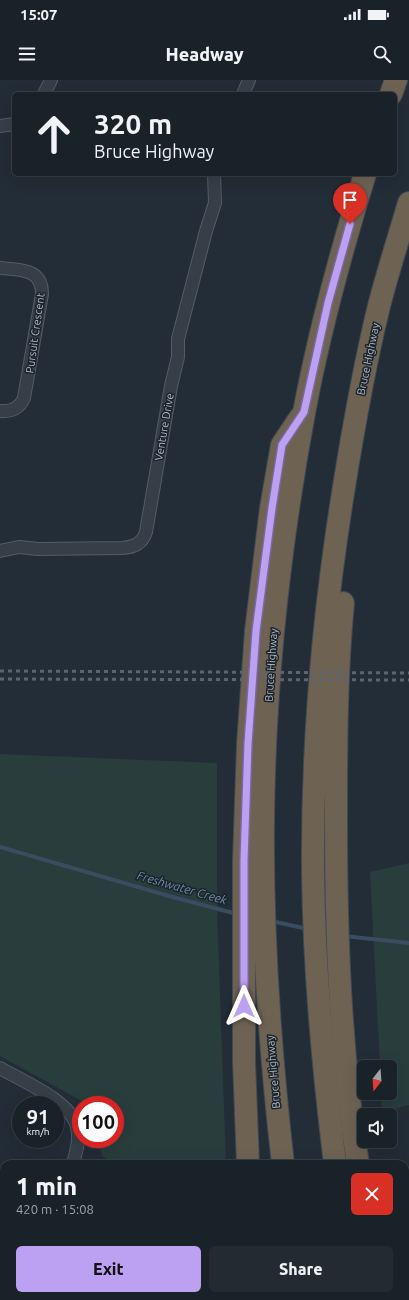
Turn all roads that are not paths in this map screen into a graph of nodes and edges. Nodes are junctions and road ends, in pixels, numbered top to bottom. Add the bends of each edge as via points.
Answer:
1 (51, 80) edge
2 (249, 80) edge
3 (396, 80) edge
4 (45, 92) edge
5 (244, 92) edge
6 (392, 92) edge
7 (12, 124) edge
8 (0, 126) edge
9 (214, 176) edge
10 (364, 176) edge
11 (409, 203) edge
12 (0, 268) edge
13 (0, 411) edge
14 (0, 551) edge
15 (332, 561) junction
16 (254, 951) junction
17 (0, 1068) edge
18 (74, 1160) edge
19 (248, 1160) edge
20 (283, 1160) edge
21 (334, 1160) edge
22 (359, 1160) edge

1 - 4 street
2 - 5 street
3 - 6 highway
7 - 8 street
9 - 14 street, Venture Drive via 216,203 206,231 178,339 178,357 143,538 135,546 122,548 19,547
10 - 16 highway, Bruce Highway via 328,303 304,412 281,562 254,862
11 - 15 highway, Bruce Highway via 379,307 368,357
12 - 13 street, Pursuit Crescent via 32,273 41,283 42,294 23,402 11,410
15 - 21 highway, Bruce Highway via 320,678 314,776 313,873 316,961 326,1094
15 - 22 highway via 345,582 336,709 336,877 345,1054
16 - 19 highway via 244,1062
16 - 20 highway, Bruce Highway via 268,1014
17 - 18 street via 52,1097 73,1116 78,1127 78,1145

